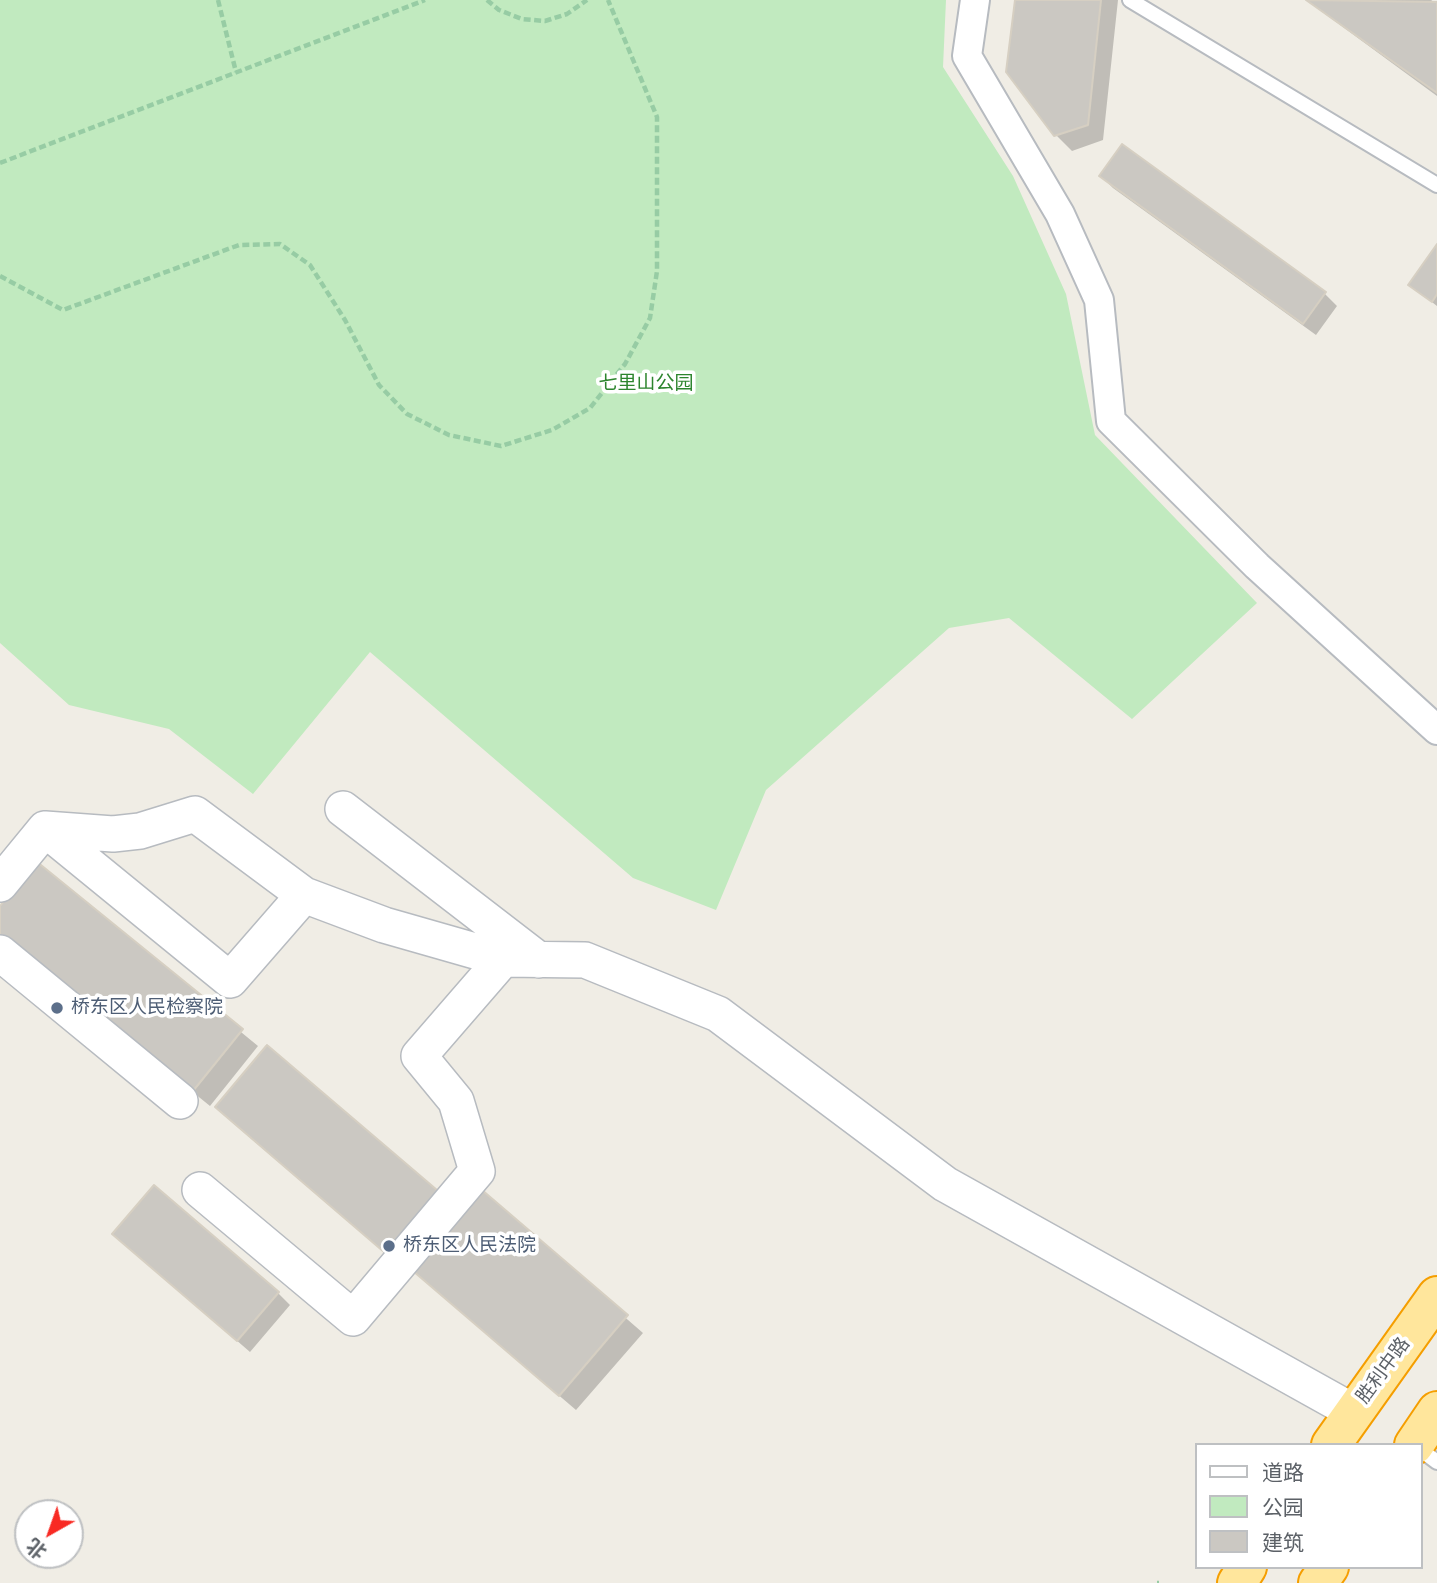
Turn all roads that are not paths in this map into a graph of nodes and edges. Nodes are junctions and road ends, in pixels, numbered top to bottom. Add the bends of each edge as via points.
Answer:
1 (975, 0) edge
2 (1130, 0) edge
3 (1437, 185) edge
4 (1437, 730) edge
5 (343, 809) dead end
6 (45, 829) junction
7 (0, 884) edge
8 (304, 895) junction
9 (0, 953) edge
10 (503, 959) junction
11 (539, 960) junction
12 (180, 1101) dead end
13 (200, 1190) dead end
14 (1437, 1296) edge
15 (1437, 1411) edge
16 (1354, 1412) junction
17 (1332, 1443) edge
18 (1415, 1443) edge

1 - 4 street via 967,56 1060,214 1099,300 1111,421 1257,566
2 - 3 lane
5 - 11 street
6 - 7 street
6 - 8 street via 113,834 195,814
6 - 8 street via 230,980
8 - 10 street via 384,925
9 - 12 street
10 - 11 street
10 - 13 street via 419,1056 456,1101 477,1171 353,1318
11 - 16 street via 585,961 718,1014 945,1184
14 - 16 highway, 胜利中路
15 - 18 highway
16 - 17 highway, 胜利中路

